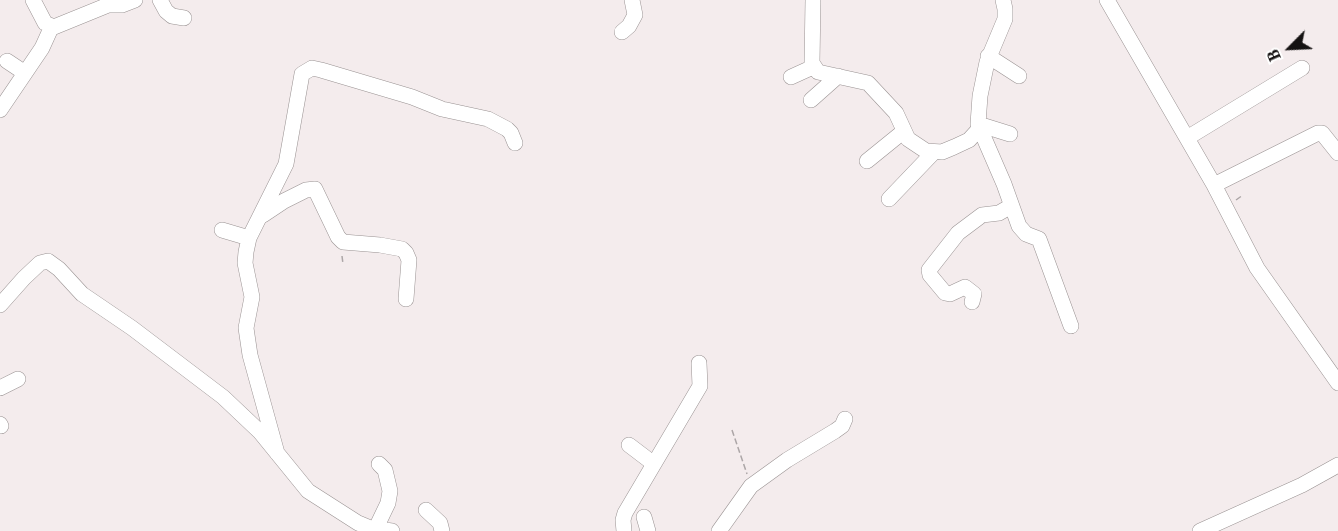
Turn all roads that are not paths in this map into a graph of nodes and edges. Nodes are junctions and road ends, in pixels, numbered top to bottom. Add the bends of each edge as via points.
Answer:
1 (33, 0) edge
2 (135, 0) edge
3 (160, 0) edge
4 (632, 0) edge
5 (813, 0) edge
6 (1003, 0) edge
7 (1107, 0) edge
8 (184, 18) dead end
9 (52, 26) junction
10 (622, 32) dead end
11 (988, 56) junction
12 (7, 61) dead end
13 (813, 67) junction
14 (1302, 68) dead end
15 (25, 73) junction
16 (791, 76) dead end
17 (838, 76) junction
18 (1019, 76) dead end
19 (811, 100) dead end
20 (0, 110) edge
21 (979, 126) junction
22 (904, 131) junction
23 (1010, 134) dead end
24 (1186, 138) junction
25 (515, 143) dead end
26 (933, 153) junction
27 (1338, 153) edge
28 (867, 161) dead end
29 (1214, 185) junction
30 (889, 199) dead end
31 (1011, 206) junction
32 (261, 218) junction
33 (222, 230) dead end
34 (249, 238) junction
35 (406, 299) dead end
36 (972, 302) dead end
37 (0, 305) edge
38 (1071, 326) dead end
39 (699, 363) dead end
40 (18, 379) dead end
41 (1338, 383) edge
42 (0, 388) edge
43 (845, 419) dead end
44 (629, 445) dead end
45 (277, 453) junction
46 (379, 464) dead end
47 (654, 464) junction
48 (1338, 465) edge
49 (426, 510) dead end
50 (376, 528) junction
51 (392, 531) edge
52 (442, 531) edge
53 (624, 531) edge
54 (719, 531) edge
55 (1200, 531) edge

1 - 9 street via 45,23
2 - 9 street via 108,5
3 - 8 street via 172,16
4 - 10 street via 634,15
5 - 13 street
6 - 11 street via 1005,19
7 - 24 street
9 - 15 street
11 - 18 street
11 - 21 street
12 - 15 street
13 - 16 street
13 - 17 street via 818,72
14 - 24 street
15 - 20 street
17 - 19 street
17 - 22 street via 868,83 890,105
21 - 23 street
21 - 26 street via 963,144
21 - 31 street
22 - 26 street via 917,147
22 - 28 street
24 - 29 street
25 - 32 street via 507,129 488,120 312,68 301,78 290,151
26 - 30 street
27 - 29 street via 1318,133
29 - 41 street via 1257,268
31 - 36 street via 999,213 982,215 958,233 929,270 945,293 965,287 974,294
31 - 38 street via 1022,230 1039,239
32 - 34 street
32 - 35 street via 284,201 314,188 343,242 380,245 406,253
33 - 34 street
34 - 45 street via 245,263 252,297 246,328
37 - 45 street via 35,267 48,261 82,294 223,397
39 - 47 street via 700,386
40 - 42 street
43 - 54 street via 835,432 751,486
44 - 47 street
45 - 50 street via 308,491 358,523
46 - 50 street via 385,470 390,491
47 - 53 street via 625,513
48 - 55 street
49 - 52 street via 440,523
50 - 51 street

